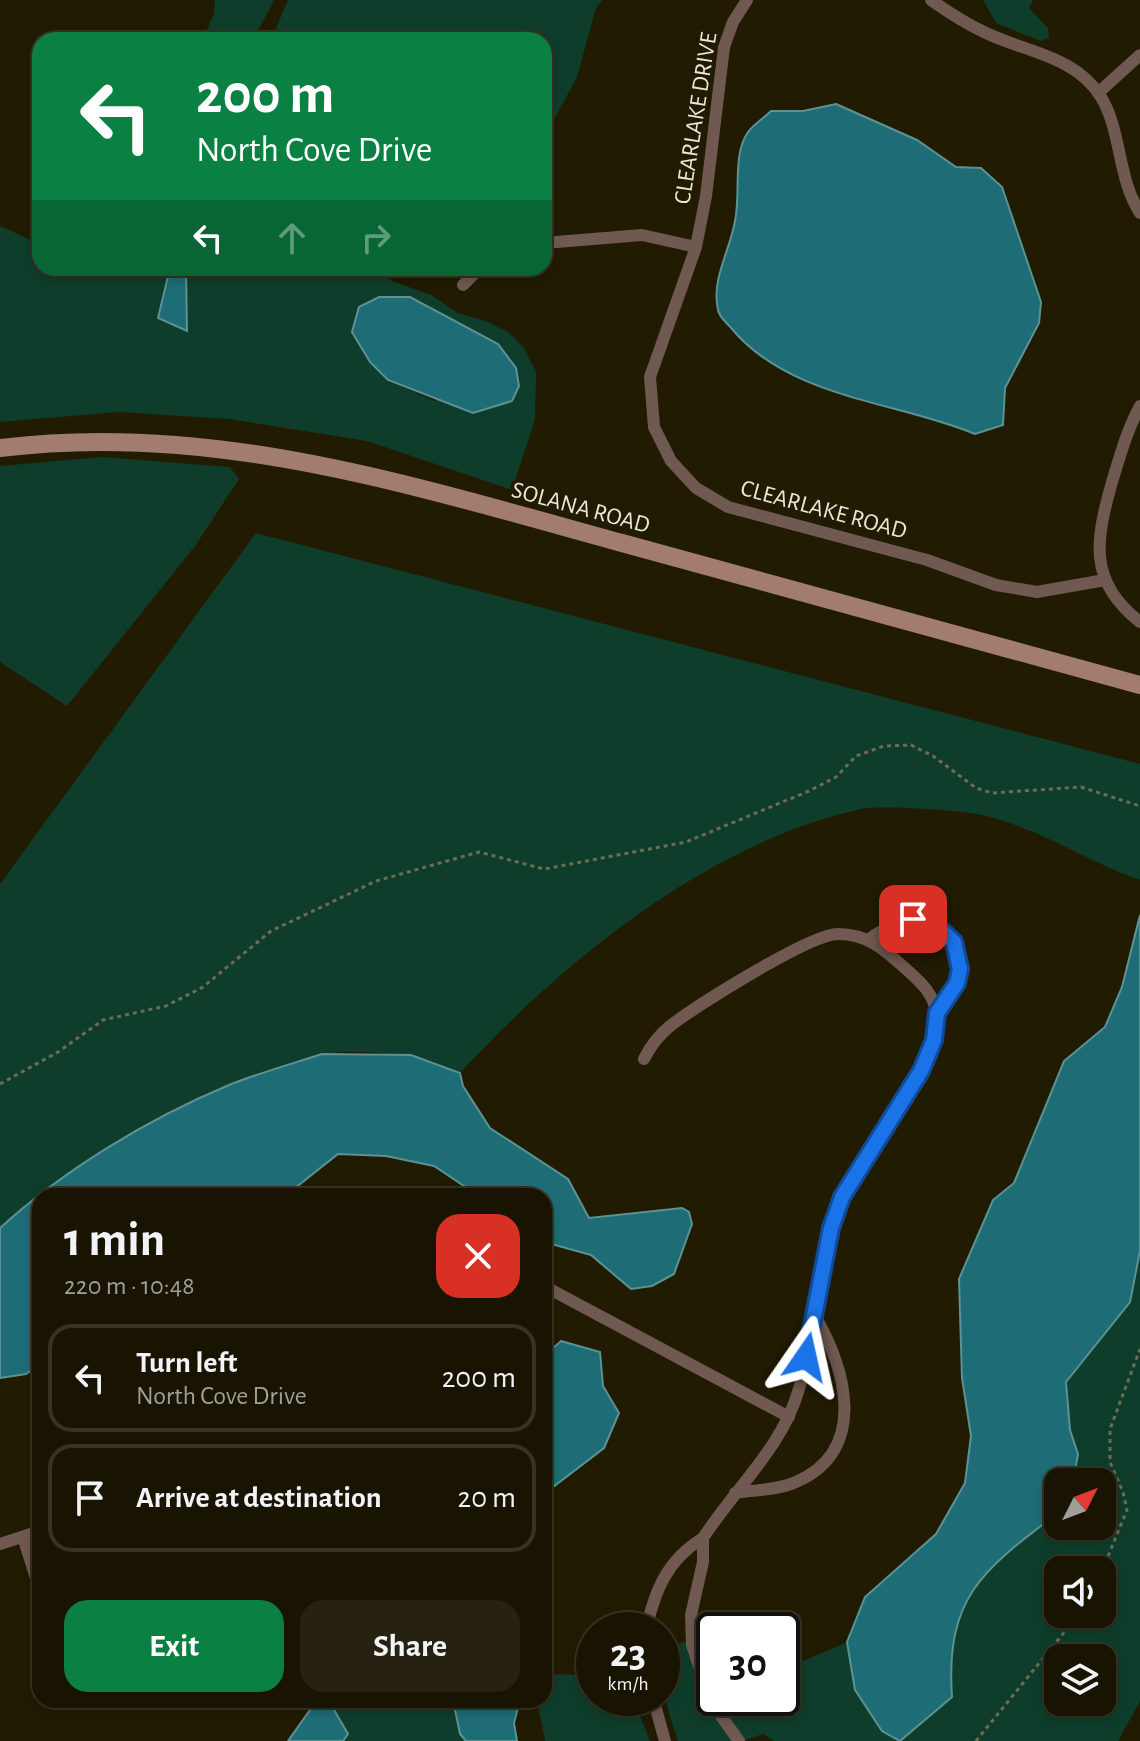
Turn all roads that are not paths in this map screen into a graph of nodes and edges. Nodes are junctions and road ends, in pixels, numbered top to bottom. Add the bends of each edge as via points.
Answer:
1 (747, 0) edge
2 (931, 0) edge
3 (1140, 55) edge
4 (1098, 93) junction
5 (1140, 213) edge
6 (552, 242) edge
7 (696, 247) junction
8 (472, 276) edge
9 (463, 285) dead end
10 (1140, 406) edge
11 (0, 448) edge
12 (1105, 580) junction
13 (1140, 622) edge
14 (1140, 685) edge
15 (869, 939) junction
16 (937, 1013) junction
17 (644, 1059) dead end
18 (552, 1290) edge
19 (814, 1314) junction
20 (789, 1417) junction
21 (735, 1493) junction
22 (32, 1534) edge
23 (23, 1537) junction
24 (703, 1538) junction
25 (0, 1544) edge
26 (32, 1566) edge
27 (652, 1612) edge
28 (658, 1716) edge
29 (665, 1741) edge
30 (739, 1741) edge

1 - 7 street, CLEARLAKE DRIVE via 724,47
2 - 4 street via 984,32 1074,69
3 - 4 street
4 - 5 street via 1113,124 1123,177
6 - 7 street via 642,235
7 - 12 street, CLEARLAKE ROAD via 655,358 649,397 661,445 696,488 728,507 927,560 1014,590 1055,591
8 - 9 street
10 - 12 street via 1101,522 1099,552
11 - 14 street, SOLANA ROAD via 69,442 185,444 328,464
12 - 13 street via 1116,600
15 - 16 street via 924,985
15 - 16 street via 904,919 920,919 945,931 954,942 960,969
15 - 17 street via 835,934 806,942 670,1026
16 - 19 street via 934,1040 921,1071 842,1197
18 - 20 street
19 - 20 street
19 - 21 street via 835,1352 846,1393 834,1448 797,1482
20 - 21 street
21 - 24 street
22 - 23 street
23 - 25 street
23 - 26 street
24 - 27 street via 681,1551 664,1573
24 - 30 street via 691,1615 692,1645 711,1702
28 - 29 street

